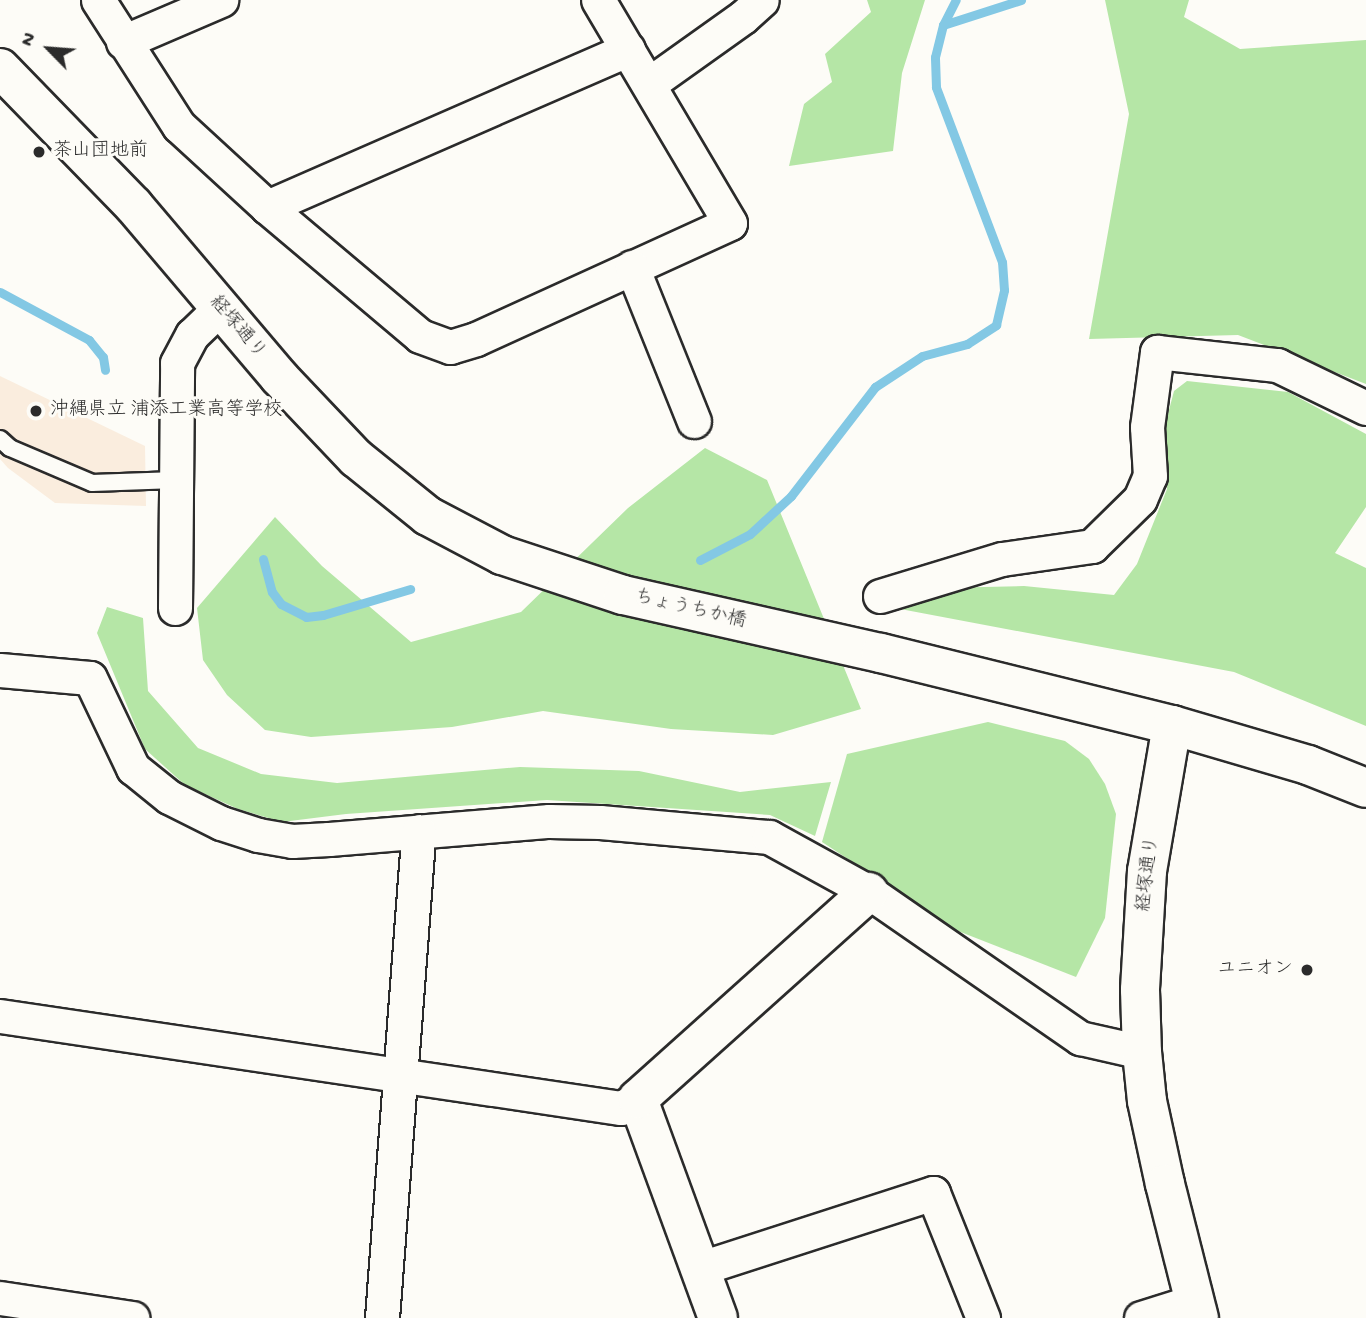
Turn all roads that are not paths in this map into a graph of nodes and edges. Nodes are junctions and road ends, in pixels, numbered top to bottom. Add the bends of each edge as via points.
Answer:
1 (99, 0) edge
2 (221, 0) edge
3 (598, 0) edge
4 (762, 0) edge
5 (123, 42) junction
6 (628, 49) junction
7 (0, 68) edge
8 (649, 84) junction
9 (267, 207) junction
10 (632, 267) junction
11 (220, 308) junction
12 (1366, 408) edge
13 (694, 421) dead end
14 (0, 439) edge
15 (176, 480) junction
16 (502, 555) joint
17 (880, 596) dead end
18 (175, 608) dead end
19 (0, 670) edge
20 (1172, 725) junction
21 (1366, 788) edge
22 (419, 831) junction
23 (869, 892) junction
24 (0, 1016) edge
25 (1142, 1052) junction
26 (400, 1076) junction
27 (638, 1099) junction
28 (701, 1268) junction
29 (0, 1298) edge
30 (1197, 1310) edge
31 (133, 1318) edge
32 (382, 1318) edge
33 (718, 1318) edge
34 (983, 1318) edge
35 (1141, 1318) edge

1 - 5 street
2 - 5 street
3 - 6 street
4 - 8 street
5 - 9 street via 179,126
6 - 8 street
6 - 9 street
7 - 11 main road, 経塚通り via 134,206
8 - 10 street via 730,223
9 - 10 street via 420,336 450,347
10 - 13 street
11 - 15 street via 192,335 177,363
11 - 16 main road, 経塚通り via 356,458 428,516
12 - 17 street via 1277,365 1157,352 1147,427 1150,476 1140,499 1092,546 1002,559
14 - 15 lane via 10,448 92,483
15 - 18 street
16 - 20 main road, ちょうちか橋 via 623,595
19 - 22 street via 90,678 133,768 169,797 221,823 292,841
20 - 21 main road via 1308,765
20 - 25 main road, 経塚通り via 1147,872 1140,990
22 - 23 street via 575,821 755,834 769,837
22 - 26 street
23 - 25 street via 1080,1038
23 - 27 main road
24 - 26 street
25 - 30 main road, 経塚通り via 1147,1101
26 - 27 street via 621,1108
26 - 32 street
27 - 28 main road
28 - 33 main road
28 - 34 street via 933,1193
29 - 31 street
30 - 35 street

